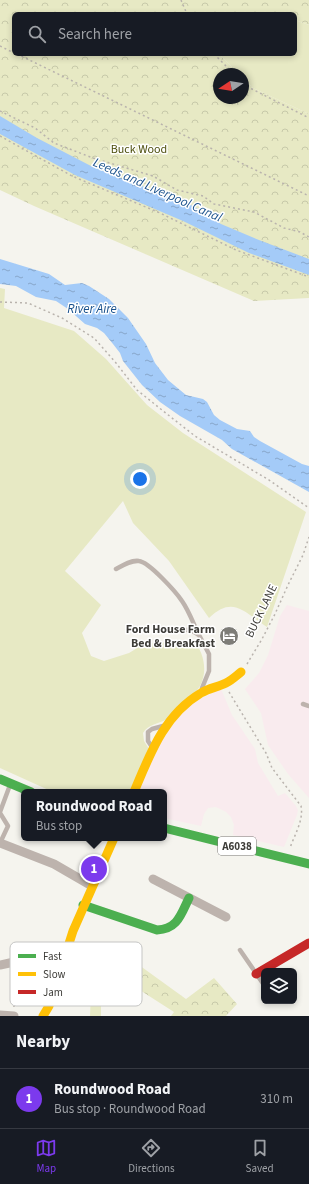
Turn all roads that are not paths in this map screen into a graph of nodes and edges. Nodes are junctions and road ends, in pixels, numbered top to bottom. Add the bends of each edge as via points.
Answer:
1 (116, 569) dead end
2 (175, 630) dead end
3 (199, 635) junction
4 (241, 672) road end
5 (201, 692) junction
6 (303, 704) dead end
7 (309, 706) edge
8 (0, 779) edge
9 (10, 783) junction
10 (24, 789) edge
11 (135, 789) edge
12 (0, 813) edge
13 (167, 829) edge
14 (113, 841) edge
15 (0, 843) edge
16 (309, 864) edge
17 (153, 879) dead end
18 (92, 886) junction
19 (189, 898) junction
20 (83, 905) junction
21 (226, 917) dead end
22 (69, 942) edge
23 (309, 943) edge
24 (240, 950) dead end
25 (10, 963) edge
26 (0, 965) edge
27 (256, 974) junction
28 (261, 981) edge
29 (49, 1006) edge
30 (14, 1012) edge
31 (0, 1014) edge
32 (43, 1016) edge

1 - 3 lane via 137,560 151,567 182,600
2 - 3 lane via 191,630
3 - 5 lane via 209,654 210,663
4 - 5 street via 224,684
5 - 11 street via 177,711 157,737
6 - 7 lane
8 - 9 street
9 - 10 street
9 - 12 lane
12 - 15 lane via 8,826
13 - 16 street, A6038
14 - 18 street
15 - 18 street via 54,864
17 - 19 street
18 - 20 street
19 - 20 street via 176,924 164,930 157,930
19 - 21 street
20 - 22 street
23 - 27 street
24 - 27 lane
25 - 26 street
27 - 28 lane
29 - 32 street
30 - 31 street

